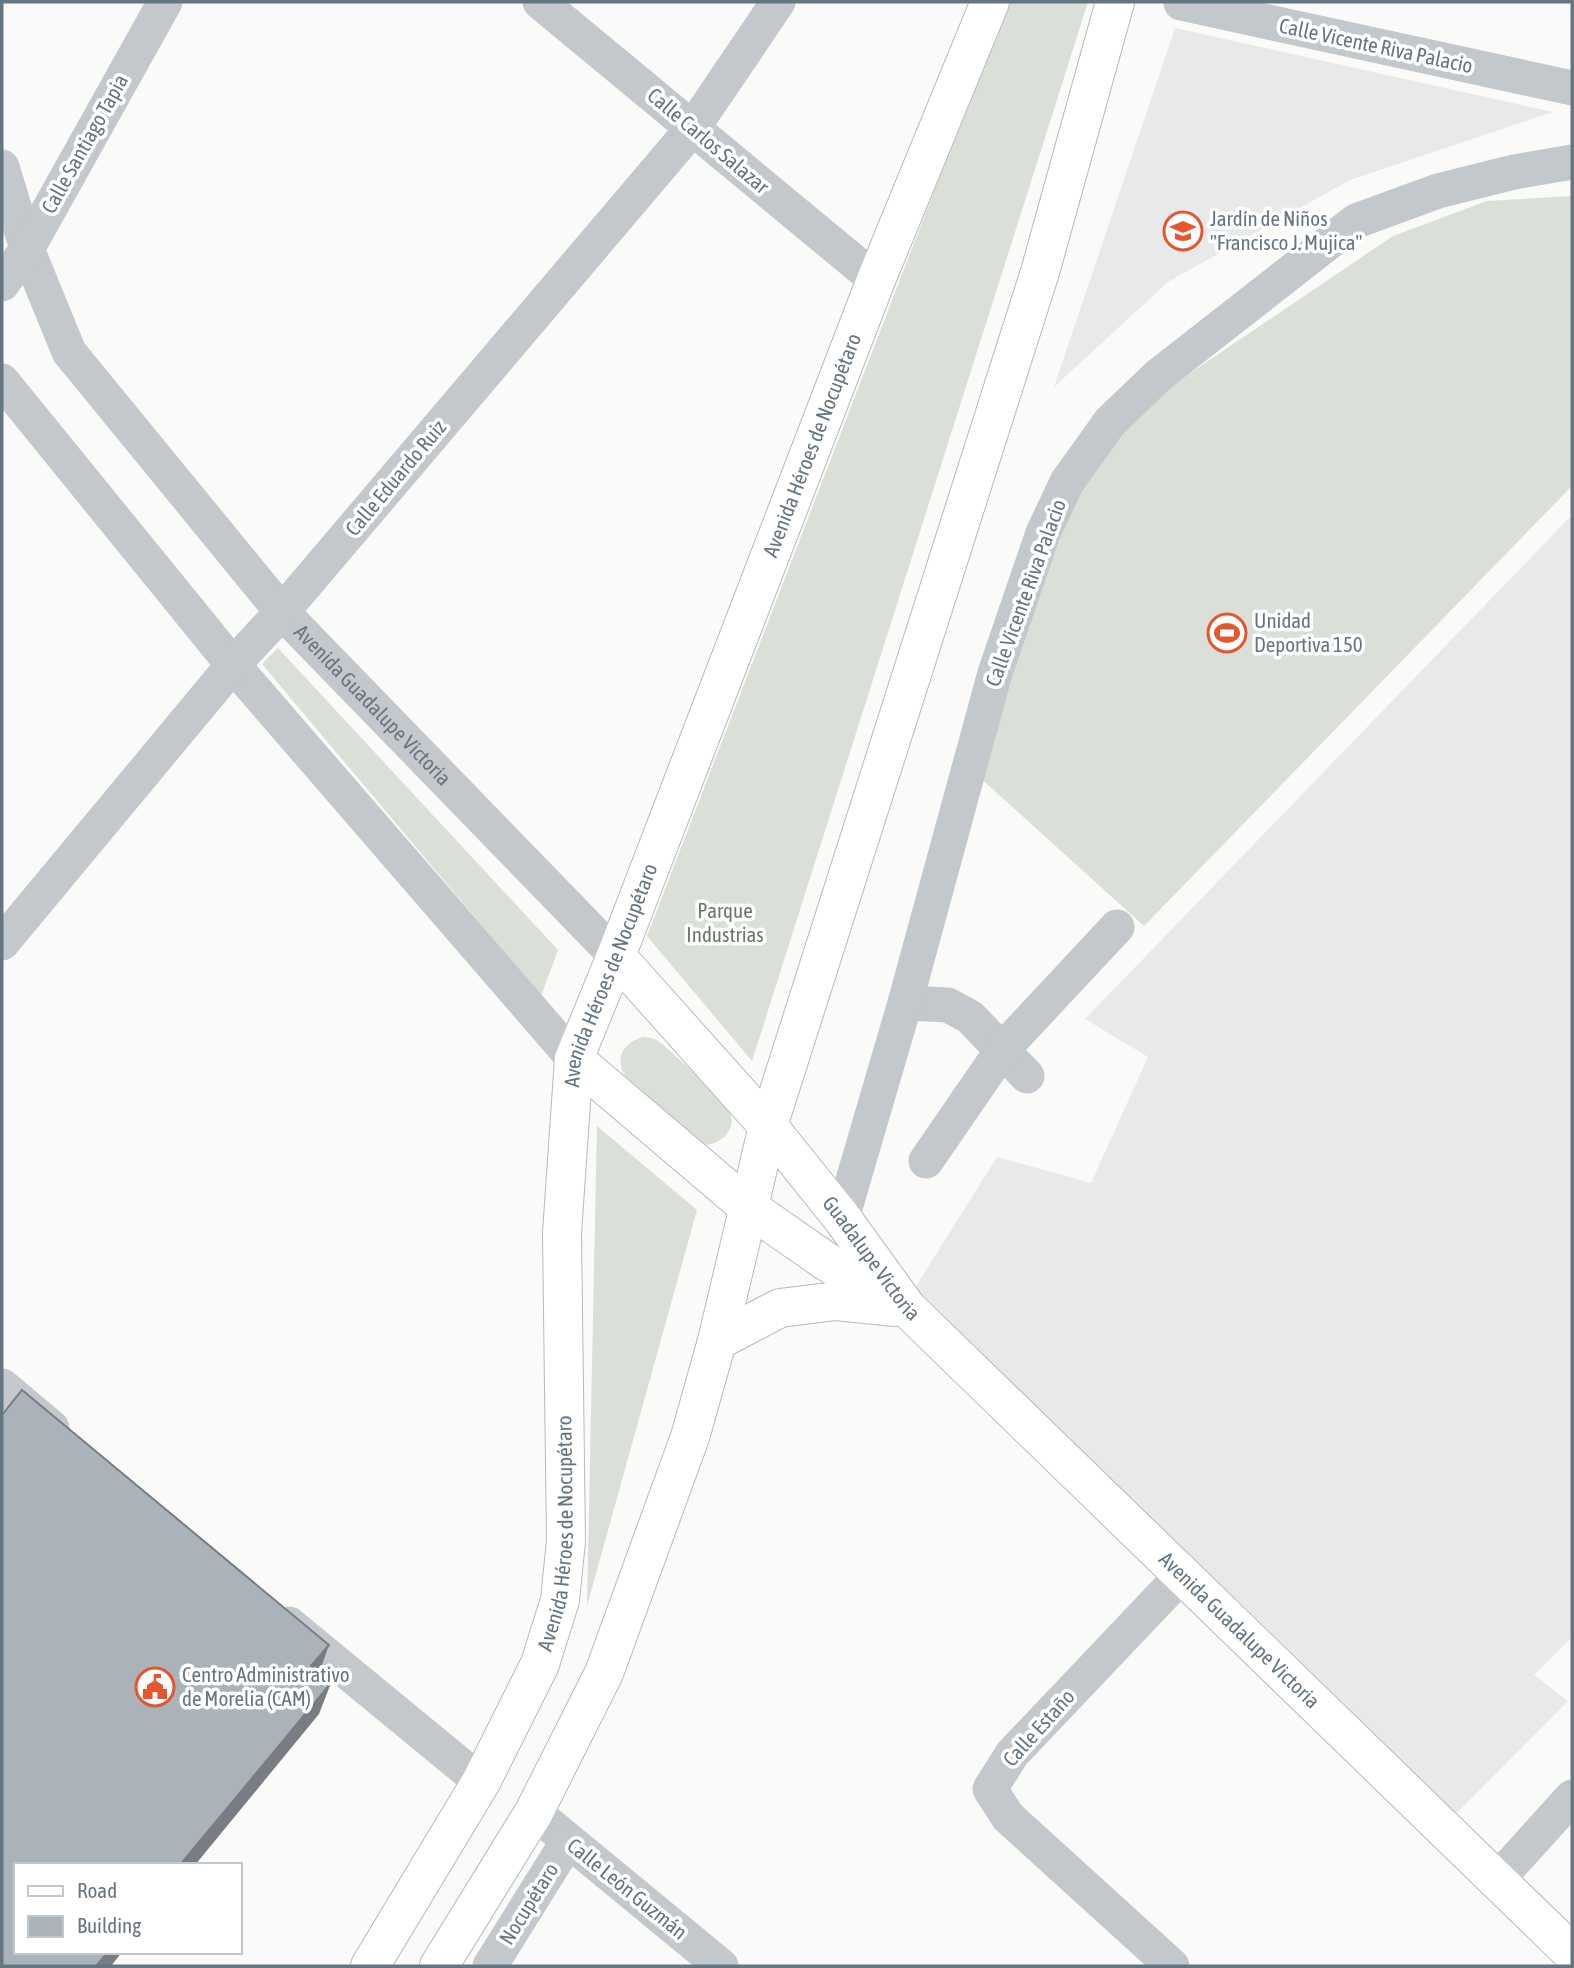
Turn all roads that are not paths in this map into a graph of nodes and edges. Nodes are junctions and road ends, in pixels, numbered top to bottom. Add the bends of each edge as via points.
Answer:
1 (165, 2) edge
2 (540, 2) edge
3 (778, 2) edge
4 (990, 2) edge
5 (1115, 2) edge
6 (1181, 4) dead end
7 (1572, 88) edge
8 (692, 129) junction
9 (1572, 162) edge
10 (2, 167) edge
11 (26, 249) junction
12 (876, 280) junction
13 (2, 284) edge
14 (2, 381) edge
15 (282, 612) junction
16 (233, 665) junction
17 (1117, 927) dead end
18 (2, 943) edge
19 (616, 956) junction
20 (905, 1003) junction
21 (1003, 1049) junction
22 (574, 1059) junction
23 (1027, 1076) dead end
24 (768, 1126) junction
25 (926, 1161) dead end
26 (748, 1207) junction
27 (842, 1218) junction
28 (907, 1308) junction
29 (717, 1341) junction
30 (2, 1386) edge
31 (76, 1448) edge
32 (1182, 1575) junction
33 (268, 1606) edge
34 (481, 1782) junction
35 (1572, 1797) edge
36 (534, 1812) junction
37 (568, 1841) junction
38 (1497, 1880) junction
39 (1572, 1954) edge
40 (499, 1960) edge
41 (370, 1966) edge
42 (439, 1966) edge
43 (721, 1966) edge
44 (1172, 1966) edge

1 - 11 street, Calle Santiago Tapia
2 - 8 street, Calle Carlos Salazar
3 - 8 street, Calle Eduardo Ruiz
4 - 12 main road, Avenida Héroes de Nocupétaro
5 - 24 main road via 1040,272
6 - 7 street, Calle Vicente Riva Palacio
8 - 12 street, Calle Carlos Salazar
8 - 15 street, Calle Eduardo Ruiz
9 - 20 street, Calle Vicente Riva Palacio via 1438,191 1356,221 1159,375 1110,422 1067,482 1020,595
10 - 11 street, Avenida Guadalupe Victoria
11 - 13 street, Calle Santiago Tapia
11 - 15 street, Avenida Guadalupe Victoria via 69,352
12 - 19 main road, Avenida Héroes de Nocupétaro
14 - 16 street
15 - 16 street, Calle Eduardo Ruiz
15 - 19 street, Avenida Guadalupe Victoria
16 - 18 street, Calle Eduardo Ruiz
16 - 22 street
17 - 21 street
19 - 22 main road, Avenida Héroes de Nocupétaro
19 - 24 main road, Avenida Guadalupe Victoria
20 - 21 street via 948,1005 970,1017
20 - 27 street, Calle Vicente Riva Palacio
21 - 23 street
21 - 25 street
22 - 26 main road
22 - 34 main road, Avenida Héroes de Nocupétaro via 562,1233 566,1541 560,1600 540,1664
24 - 26 main road
24 - 27 main road, Guadalupe Victoria
26 - 28 main road, Guadalupe Victoria via 827,1262
26 - 29 main road
27 - 28 main road, Guadalupe Victoria
28 - 29 main road via 836,1301 780,1308
28 - 32 main road, Avenida Guadalupe Victoria
29 - 36 main road via 690,1437 604,1673
30 - 31 street
32 - 38 main road, Avenida Guadalupe Victoria
32 - 44 street, Calle Estaño via 1012,1754 990,1789 1009,1817
33 - 34 street
34 - 41 main road, Avenida Héroes de Nocupétaro
35 - 38 street
36 - 37 street, Calle León Guzmán
36 - 42 main road
37 - 40 street, Nocupétaro
37 - 43 street, Calle León Guzmán
38 - 39 main road, Avenida Guadalupe Victoria

